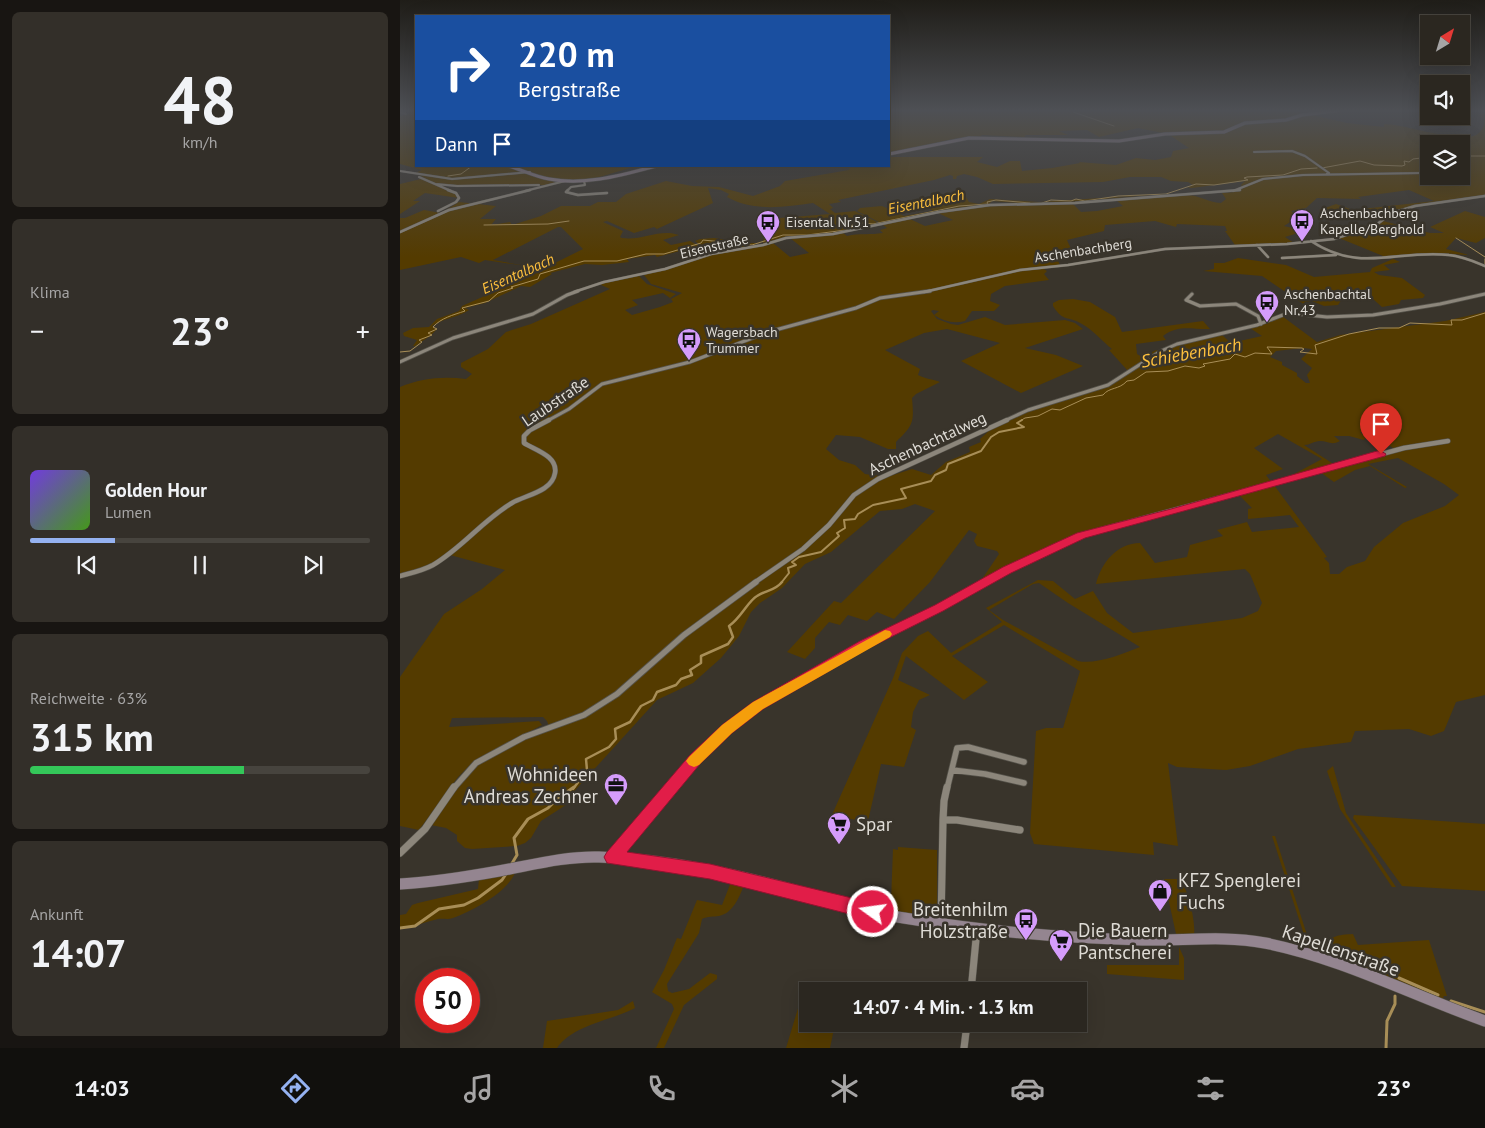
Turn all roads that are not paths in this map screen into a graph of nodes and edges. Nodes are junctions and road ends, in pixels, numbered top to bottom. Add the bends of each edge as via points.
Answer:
1 (1308, 159) edge
2 (512, 167) edge
3 (652, 167) edge
4 (400, 171) edge
5 (530, 172) junction
6 (1420, 173) edge
7 (414, 174) junction
8 (1326, 174) junction
9 (567, 181) junction
10 (584, 181) junction
11 (435, 184) junction
12 (548, 186) junction
13 (607, 193) dead end
14 (1485, 196) edge
15 (439, 213) junction
16 (400, 232) edge
17 (1312, 241) junction
18 (1257, 245) junction
19 (1338, 255) junction
20 (1258, 256) dead end
21 (1282, 258) dead end
22 (1485, 266) edge
23 (1192, 294) dead end
24 (1485, 294) edge
25 (1261, 324) junction
26 (400, 362) edge
27 (690, 362) joint
28 (1448, 441) dead end
29 (400, 576) edge
30 (1024, 762) dead end
31 (952, 770) junction
32 (1024, 783) dead end
33 (943, 820) junction
34 (1020, 830) dead end
35 (400, 853) edge
36 (613, 857) junction
37 (400, 884) edge
38 (941, 923) junction
39 (977, 927) junction
40 (972, 982) edge
41 (1485, 1021) edge
42 (966, 1032) edge
43 (964, 1048) edge

1 - 8 street
2 - 5 street
3 - 10 street
4 - 7 street
5 - 7 street via 452,179
5 - 9 street
6 - 8 street, Eisenstraße
7 - 11 street
8 - 26 street, Eisenstraße via 1267,179 1233,191 965,208 833,234 789,238 763,246 711,254 594,285 536,312 456,337
9 - 10 street
9 - 12 street
10 - 13 street via 585,185 570,187 566,192 578,195
11 - 12 street
11 - 15 street via 456,193 459,198
12 - 15 street
14 - 17 street, Aschenbachberg via 1417,205 1392,213 1376,225 1351,234
15 - 16 street
17 - 18 street, Aschenbachberg
17 - 19 street
18 - 20 street via 1267,256
18 - 27 street, Aschenbachberg via 1185,247 1133,253 1020,270 927,292 891,296 768,332
19 - 21 street
19 - 22 street via 1374,259 1451,254 1468,256
23 - 25 street via 1186,300 1191,304 1236,304 1258,316
24 - 25 street, Aschenbachtalweg via 1373,315 1327,317 1288,313
25 - 35 street, Aschenbachtalweg via 1169,347 1108,385 1028,410 874,481 854,495 803,549 706,618 617,694 584,715 524,737 476,763 461,778 425,829
27 - 29 street, Laubstraße via 602,384 569,409 530,430 522,442 552,461 552,481 539,492 508,506 437,562 418,573
28 - 36 street via 1404,448 1081,535 1013,567 950,603 865,644 744,715 704,750
30 - 31 street via 961,746 956,748
31 - 32 street
31 - 33 street
33 - 34 street
33 - 38 street
36 - 37 street, Kapellenstraße via 586,857
36 - 38 street, Kapellenstraße via 710,872 861,909
38 - 39 street, Kapellenstraße
39 - 40 street
39 - 41 street, Kapellenstraße via 1132,940 1224,939 1263,943 1335,963
42 - 43 street

